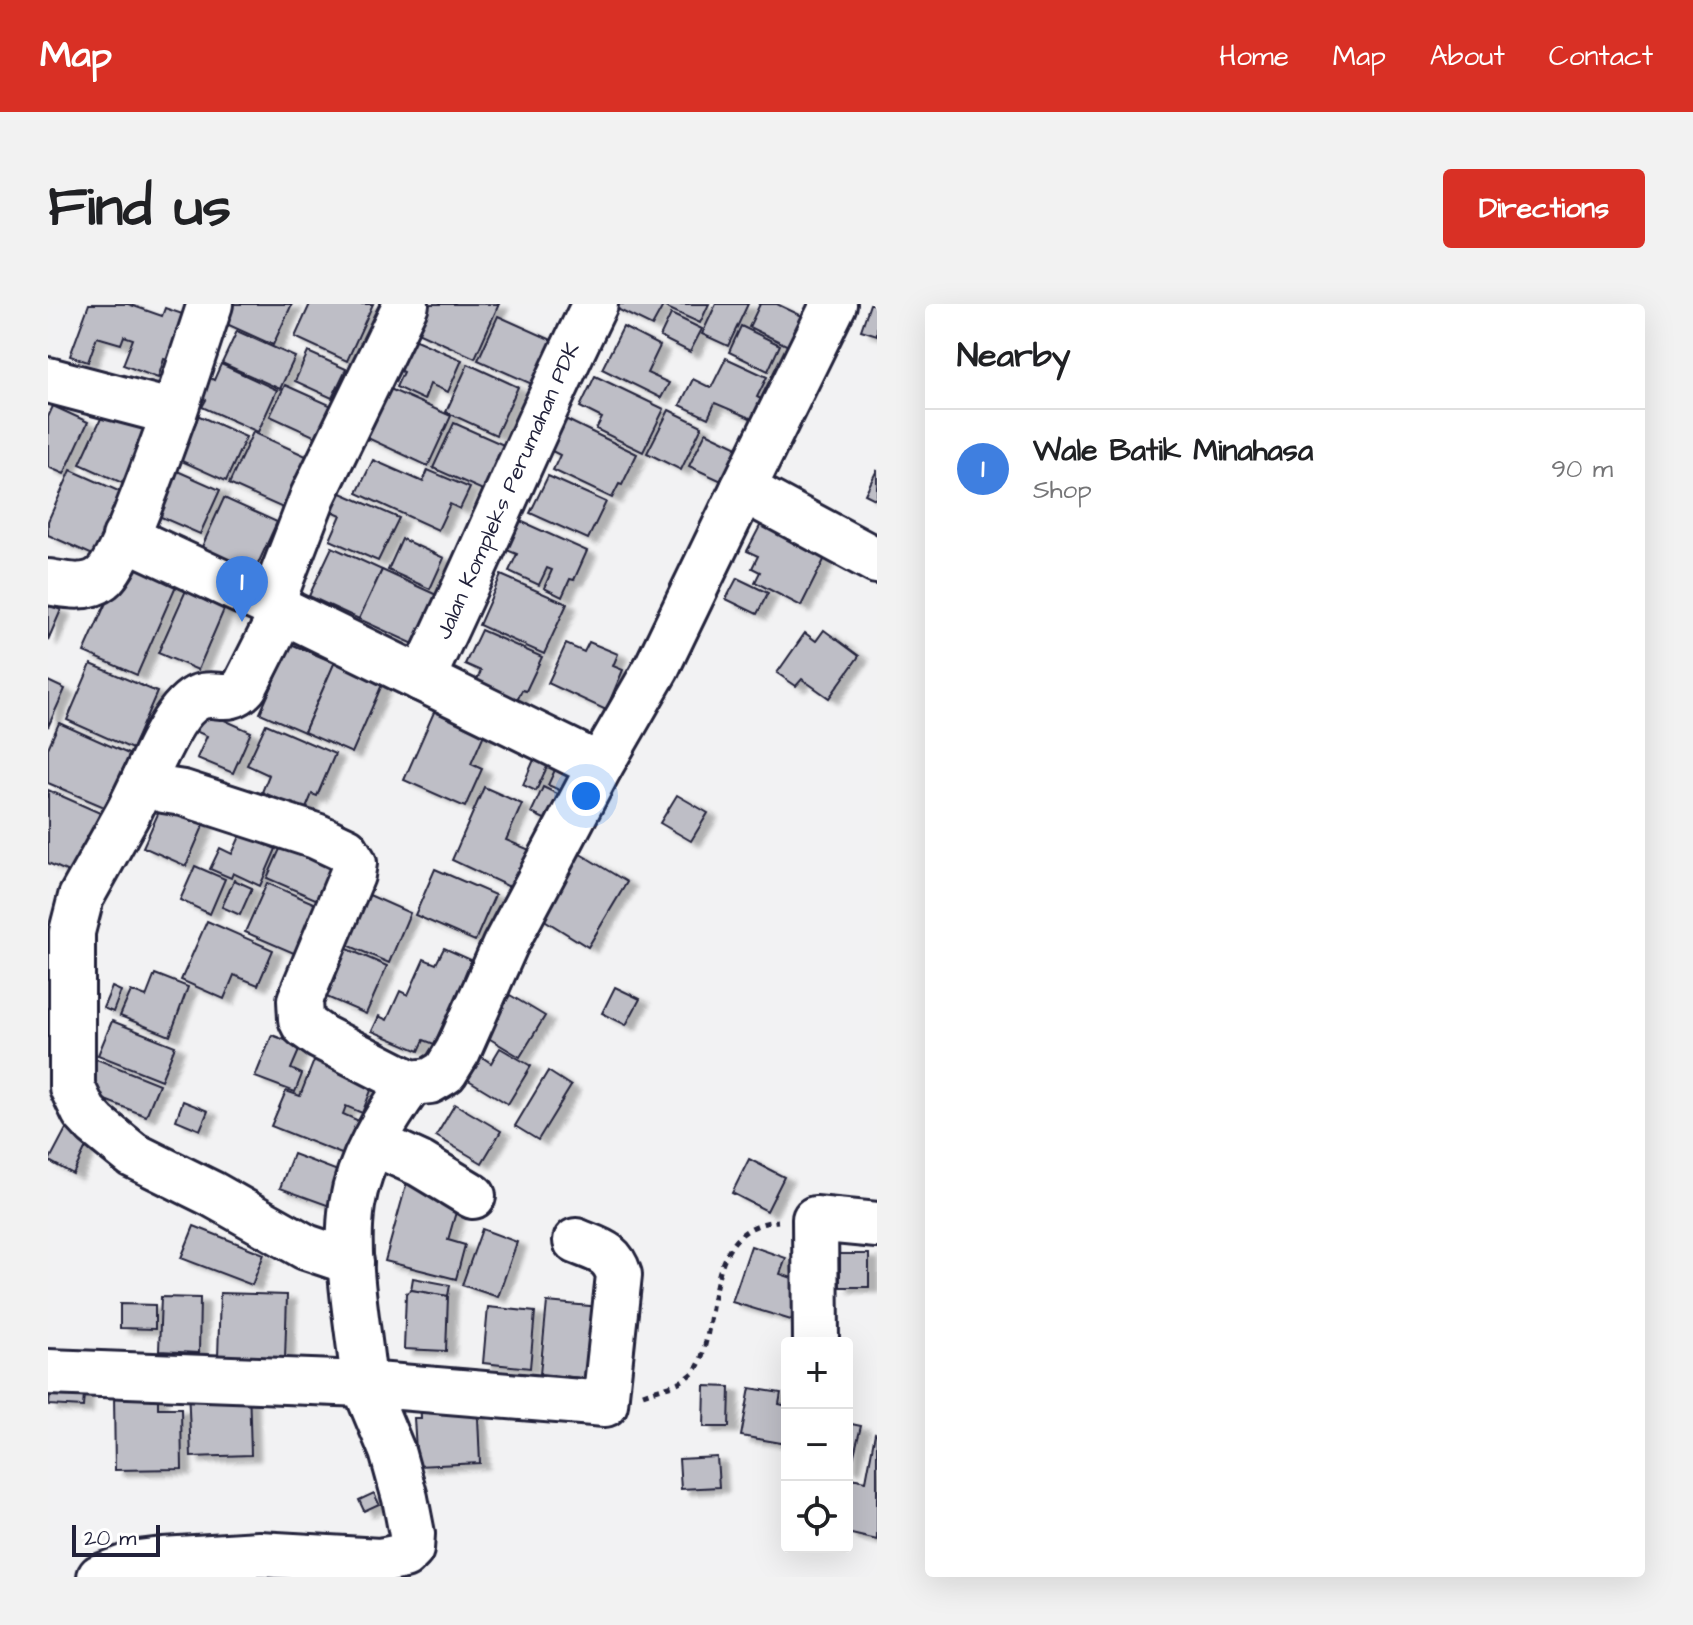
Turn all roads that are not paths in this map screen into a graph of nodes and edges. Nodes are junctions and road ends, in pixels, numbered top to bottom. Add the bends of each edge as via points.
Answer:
1 (210, 304) edge
2 (406, 304) edge
3 (595, 304) edge
4 (834, 304) edge
5 (48, 380) edge
6 (174, 413) junction
7 (743, 489) junction
8 (125, 537) junction
9 (877, 561) edge
10 (48, 582) edge
11 (277, 608) junction
12 (422, 679) junction
13 (600, 766) junction
14 (144, 780) junction
15 (411, 1083) junction
16 (374, 1143) junction
17 (473, 1196) dead end
18 (877, 1225) edge
19 (576, 1241) dead end
20 (351, 1262) junction
21 (816, 1337) edge
22 (48, 1372) edge
23 (364, 1384) junction
24 (259, 1566) edge
25 (100, 1577) edge

1 - 6 street
2 - 11 street via 313,496
3 - 12 street, Jalan Kompleks Perumahan PDK
4 - 7 street
5 - 6 street
6 - 8 street
7 - 9 street
7 - 13 street via 657,667
8 - 10 street via 105,577 74,586
8 - 11 street
11 - 12 street
11 - 14 street via 245,686 229,697 202,696 192,702 168,730
12 - 13 street
13 - 15 street via 505,945 458,1051 445,1072
14 - 15 street via 316,836 349,853 352,875 300,1000 301,1019 321,1037
14 - 20 street via 81,897 72,932 72,1087 90,1118 133,1155 306,1247
15 - 16 street
16 - 17 street
16 - 20 street via 352,1205
18 - 21 street via 815,1219
19 - 23 street via 609,1255 619,1275 605,1404
20 - 23 street
22 - 23 street
23 - 24 street via 392,1451 411,1549 404,1556 380,1561
24 - 25 street via 138,1563

